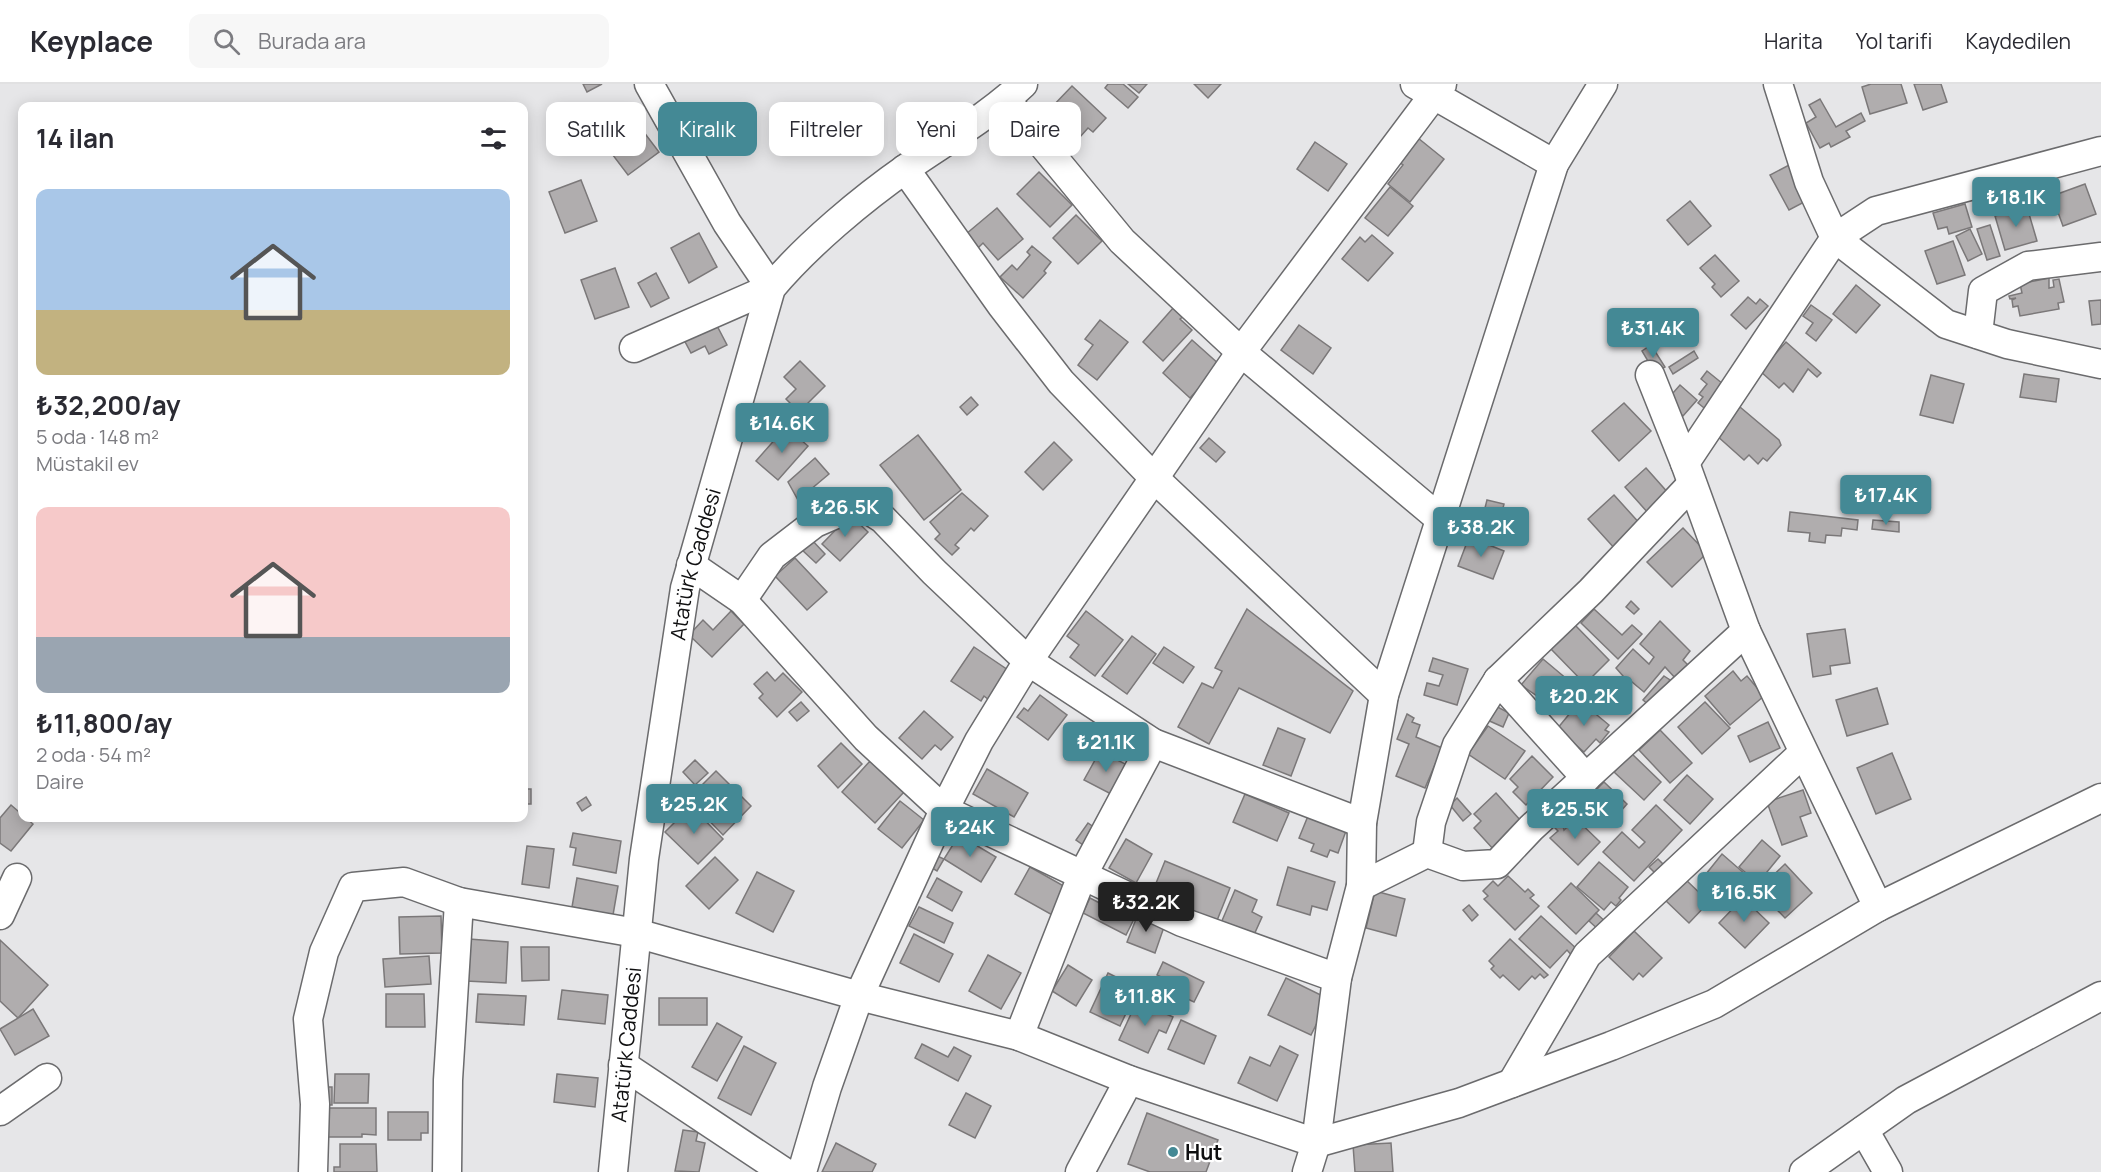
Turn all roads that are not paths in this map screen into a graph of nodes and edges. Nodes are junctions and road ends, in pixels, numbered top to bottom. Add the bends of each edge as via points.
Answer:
1 (649, 84) edge
2 (1603, 84) edge
3 (1778, 84) edge
4 (1430, 88) edge
5 (1015, 92) edge
6 (2101, 151) edge
7 (1554, 164) junction
8 (905, 169) junction
9 (1835, 238) junction
10 (2101, 258) edge
11 (771, 288) junction
12 (1978, 334) junction
13 (634, 348) dead end
14 (1241, 352) junction
15 (2101, 364) edge
16 (1650, 375) dead end
17 (1689, 473) junction
18 (1154, 478) junction
19 (1440, 519) junction
20 (692, 565) junction
21 (742, 600) junction
22 (1746, 631) junction
23 (1028, 661) junction
24 (1498, 680) junction
25 (1384, 695) junction
26 (1153, 743) junction
27 (1803, 753) junction
28 (1586, 778) junction
29 (2101, 798) edge
30 (944, 810) junction
31 (1362, 823) junction
32 (1427, 853) junction
33 (1082, 876) junction
34 (17, 878) dead end
35 (1361, 886) junction
36 (459, 902) junction
37 (1878, 907) junction
38 (0, 915) edge
39 (636, 933) junction
40 (1337, 978) junction
41 (859, 996) junction
42 (2101, 996) edge
43 (1019, 1036) junction
44 (623, 1065) junction
45 (47, 1078) dead end
46 (1129, 1080) junction
47 (1512, 1083) junction
48 (0, 1111) edge
49 (1864, 1130) junction
50 (1316, 1143) junction
51 (313, 1172) edge
52 (447, 1172) edge
53 (613, 1172) edge
54 (784, 1172) edge
55 (802, 1172) edge
56 (1080, 1172) edge
57 (1307, 1172) edge
58 (1804, 1172) edge
59 (1888, 1172) edge

1 - 11 street via 727,223
2 - 7 street
3 - 9 street via 1809,182
4 - 7 street
4 - 14 street
5 - 8 street, Atatürk Caddesi
5 - 14 street via 1122,241
6 - 9 street via 1876,211
7 - 19 street
8 - 11 street, Atatürk Caddesi via 794,261
8 - 18 street via 1061,382
9 - 12 street via 1946,324
9 - 17 street
10 - 12 street via 2028,266 1983,291
11 - 13 street
11 - 20 street, Atatürk Caddesi
12 - 15 street
14 - 18 street
14 - 19 street
16 - 17 street
17 - 22 street
17 - 24 street via 1591,591
18 - 23 street
18 - 25 street
19 - 25 street
20 - 21 street
20 - 39 street, Atatürk Caddesi via 685,588
21 - 23 street via 772,556 815,523 845,510 866,508 883,519
21 - 30 street via 866,738
22 - 27 street
22 - 28 street
23 - 26 street
23 - 30 street via 979,741
24 - 28 street
24 - 32 street via 1457,745 1431,822
25 - 31 street
26 - 31 street
26 - 33 street
27 - 37 street
27 - 47 street via 1587,955
28 - 32 street via 1497,864 1463,866
29 - 37 street
30 - 33 street
30 - 41 street
31 - 35 street
32 - 35 street
33 - 40 street via 1182,922
33 - 43 street
34 - 38 street
35 - 40 street
36 - 39 street
36 - 51 street via 404,882 353,887 324,952 308,1019 315,1104
36 - 52 street via 448,1080
37 - 47 street via 1714,1004
39 - 41 street
39 - 44 street, Atatürk Caddesi
40 - 50 street
41 - 43 street
41 - 55 street
42 - 49 street via 1906,1100
43 - 46 street
44 - 53 street, Atatürk Caddesi
44 - 54 street
45 - 48 street
46 - 50 street
46 - 56 street
47 - 50 street via 1459,1103
49 - 58 street
49 - 59 street
50 - 57 street

